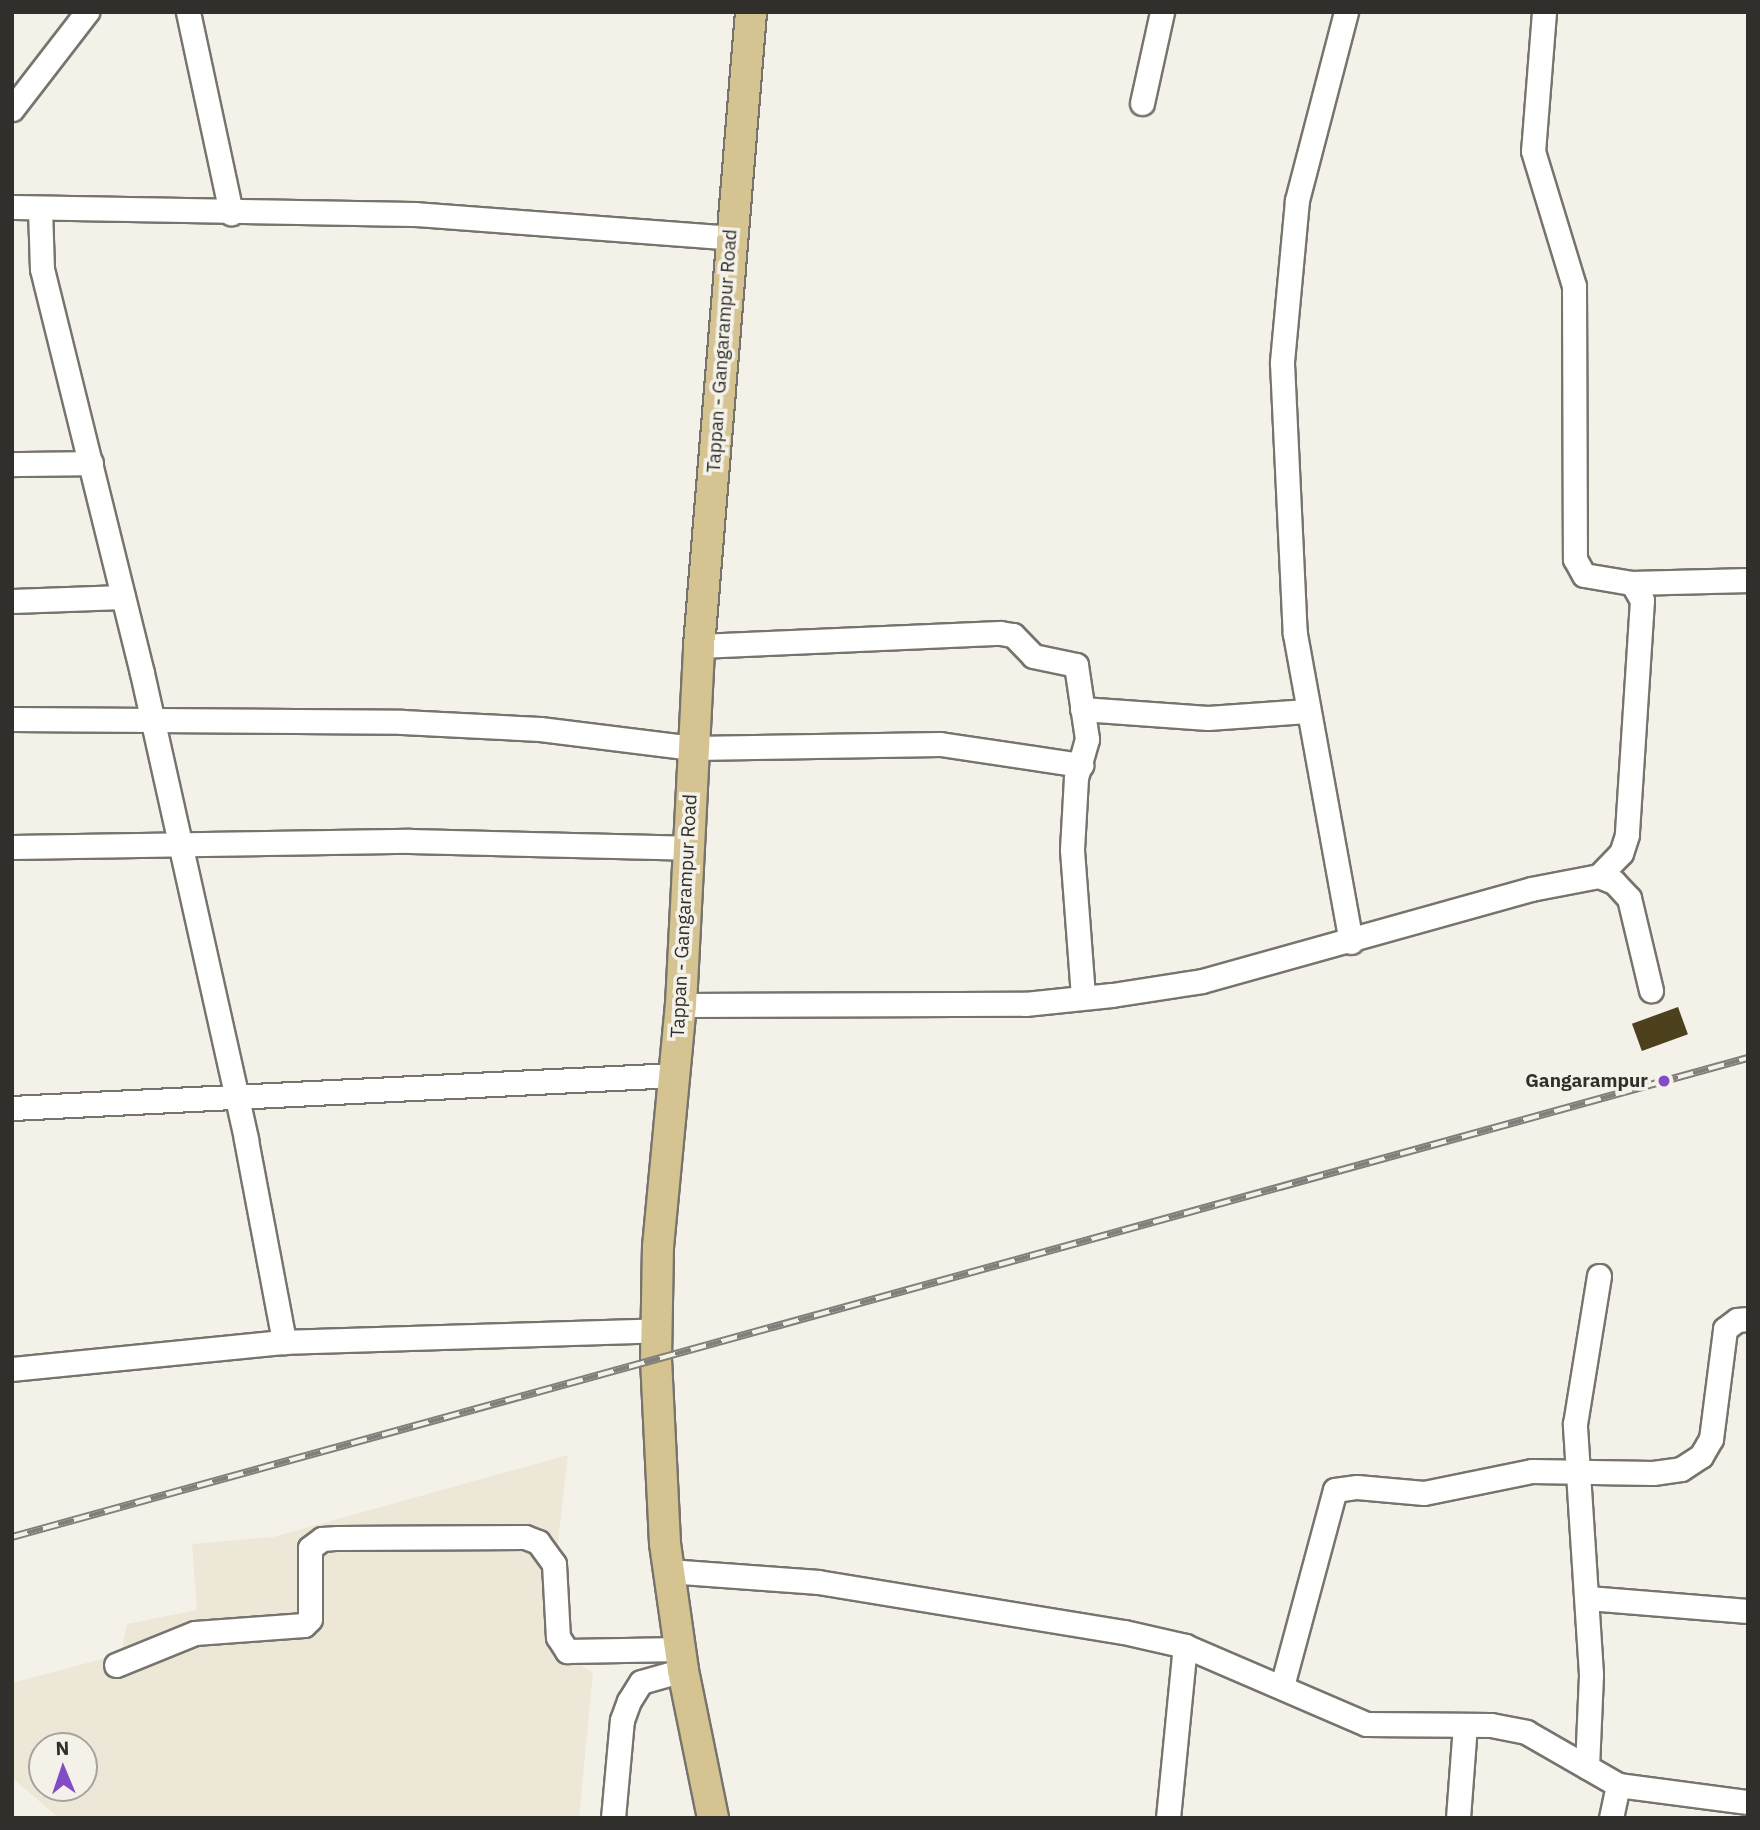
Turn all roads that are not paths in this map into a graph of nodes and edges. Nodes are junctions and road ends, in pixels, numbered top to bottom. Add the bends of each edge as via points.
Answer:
1 (87, 12) edge
2 (188, 12) edge
3 (751, 12) edge
4 (1162, 12) edge
5 (1346, 12) edge
6 (1544, 12) edge
7 (1142, 103) dead end
8 (12, 109) edge
9 (12, 207) edge
10 (40, 209) junction
11 (231, 213) junction
12 (731, 238) junction
13 (91, 463) junction
14 (12, 464) edge
15 (1748, 580) edge
16 (1632, 583) junction
17 (123, 597) junction
18 (12, 601) edge
19 (699, 646) junction
20 (1082, 709) junction
21 (1307, 711) junction
22 (151, 717) junction
23 (12, 719) edge
24 (693, 748) junction
25 (1081, 765) junction
26 (176, 843) junction
27 (12, 847) edge
28 (688, 848) junction
29 (1599, 876) junction
30 (1352, 942) junction
31 (1651, 990) dead end
32 (1083, 998) junction
33 (681, 1005) junction
34 (674, 1075) junction
35 (234, 1095) junction
36 (12, 1108) edge
37 (1600, 1276) dead end
38 (1748, 1319) edge
39 (657, 1330) junction
40 (284, 1342) junction
41 (13, 1366) edge
42 (1577, 1469) junction
43 (669, 1571) junction
44 (1587, 1598) junction
45 (1748, 1611) edge
46 (1185, 1646) junction
47 (681, 1659) junction
48 (116, 1665) dead end
49 (1282, 1686) junction
50 (1465, 1725) junction
51 (1587, 1767) junction
52 (1618, 1784) junction
53 (1748, 1802) edge
54 (613, 1818) edge
55 (713, 1818) edge
56 (1168, 1818) edge
57 (1458, 1818) edge
58 (1611, 1818) edge

1 - 8 street
2 - 11 street
3 - 12 main road, Tappan - Gangarampur Road
4 - 7 street
5 - 21 street via 1297,200 1283,335 1289,557
6 - 16 street via 1533,151 1574,286 1575,559 1584,575
9 - 10 street
10 - 11 street
10 - 13 street via 42,269
11 - 12 street via 472,216
12 - 19 main road, Tappan - Gangarampur Road
13 - 14 street
13 - 17 street
15 - 16 street
16 - 29 street via 1642,600 1642,621 1630,814 1621,853
17 - 18 street
17 - 22 street
19 - 20 street via 1013,635 1033,656 1076,665
19 - 24 main road, Tappan - Gangarampur Road
20 - 21 street via 1208,718
20 - 25 street via 1087,739
21 - 30 street
22 - 23 street
22 - 24 street via 475,725
22 - 26 street
24 - 25 street via 940,744
24 - 28 main road, Tappan - Gangarampur Road
25 - 32 street via 1076,778 1072,850
26 - 27 street
26 - 28 street via 410,841
26 - 35 street
28 - 33 main road, Tappan - Gangarampur Road
29 - 30 street via 1543,886
29 - 31 street via 1614,882 1629,898
30 - 32 street via 1202,981
32 - 33 street via 1025,1004
33 - 34 main road, Tappan - Gangarampur Road
34 - 35 street
34 - 39 main road, Tappan - Gangarampur Road via 658,1247
35 - 36 street
35 - 40 street
37 - 42 street via 1578,1387
38 - 42 street via 1725,1329 1711,1438 1701,1456 1681,1469 1653,1473
39 - 40 street
39 - 43 main road, Tappan - Gangarampur Road
40 - 41 street
42 - 44 street
42 - 49 street via 1521,1473 1424,1493 1357,1487 1335,1490
43 - 46 street via 818,1581 1038,1615
43 - 47 main road, Tappan - Gangarampur Road
44 - 45 street
44 - 51 street via 1591,1674
46 - 49 street
46 - 56 street
47 - 48 street via 567,1651 558,1637 554,1564 538,1542 524,1537 338,1538 322,1539 310,1548 310,1619 304,1625 195,1633
47 - 54 street via 641,1682 629,1701 622,1720
47 - 55 main road, Tappan - Gangarampur Road
49 - 50 street via 1366,1724
50 - 51 street via 1526,1732
50 - 57 street
51 - 52 street
52 - 53 street
52 - 58 street

